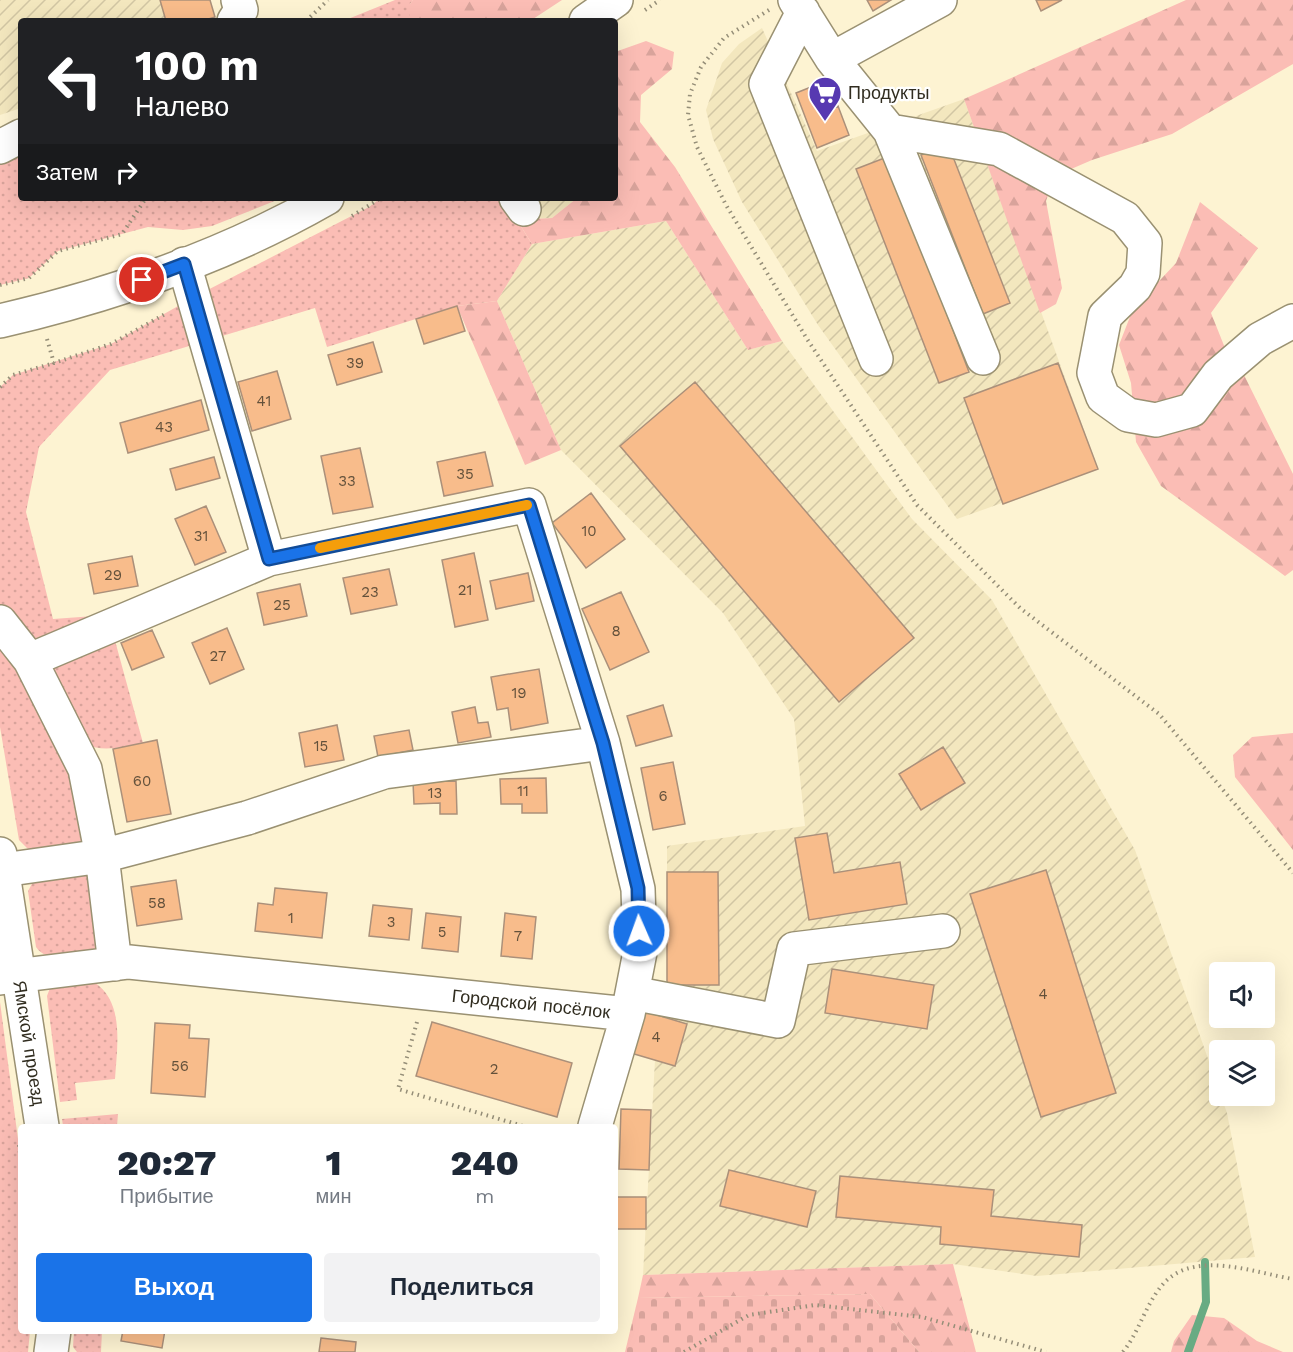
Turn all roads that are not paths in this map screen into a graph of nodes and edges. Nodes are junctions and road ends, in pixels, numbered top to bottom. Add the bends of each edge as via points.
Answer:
1 (616, 0) edge
2 (940, 0) edge
3 (791, 6) edge
4 (590, 18) edge
5 (831, 59) junction
6 (890, 131) junction
7 (18, 138) edge
8 (0, 147) edge
9 (321, 201) edge
10 (184, 264) junction
11 (0, 321) edge
12 (1293, 321) edge
13 (983, 358) dead end
14 (876, 359) dead end
15 (269, 559) junction
16 (0, 622) edge
17 (30, 660) junction
18 (603, 743) junction
19 (102, 856) junction
20 (1, 862) edge
21 (943, 931) dead end
22 (115, 964) junction
23 (9, 976) edge
24 (630, 1004) junction
25 (42, 1124) edge
26 (596, 1124) edge
27 (53, 1334) edge
28 (51, 1352) edge

1 - 4 street
2 - 5 street
3 - 5 street
3 - 14 street via 766,84
5 - 6 street
6 - 12 street via 999,149 1125,218 1145,243 1143,273 1135,287 1106,316 1094,373 1103,397 1128,415 1156,420 1192,410 1218,375 1260,339
6 - 13 street
7 - 8 street
9 - 10 street
10 - 11 street via 99,295
10 - 15 street
15 - 17 street
15 - 18 street, Городской посёлок via 529,505
16 - 17 street
17 - 19 street via 85,769
18 - 19 street via 384,772 247,818
18 - 24 street, Городской посёлок via 638,888 640,952
19 - 20 street
19 - 22 street
20 - 23 street, Ямской проезд
21 - 24 street via 795,948 778,1021
22 - 23 street, Городской посёлок
22 - 24 street, Городской посёлок via 129,962 425,993
23 - 25 street, Ямской проезд
24 - 26 street
27 - 28 street

